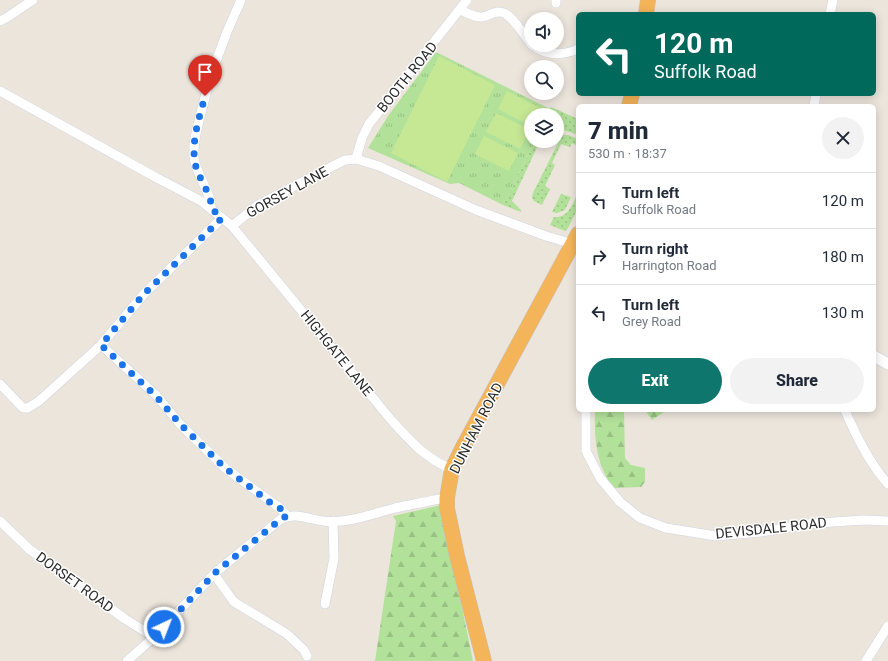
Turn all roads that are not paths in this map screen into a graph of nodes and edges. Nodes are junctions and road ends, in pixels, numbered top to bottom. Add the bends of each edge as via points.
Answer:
1 (33, 0) edge
2 (242, 0) edge
3 (467, 0) edge
4 (648, 0) edge
5 (833, 0) edge
6 (460, 10) junction
7 (646, 12) edge
8 (830, 12) edge
9 (0, 21) edge
10 (524, 34) edge
11 (576, 50) edge
12 (545, 52) edge
13 (0, 91) edge
14 (356, 159) junction
15 (211, 208) junction
16 (222, 218) junction
17 (232, 226) junction
18 (575, 239) edge
19 (101, 345) junction
20 (876, 357) edge
21 (888, 364) edge
22 (0, 384) edge
23 (586, 412) edge
24 (846, 412) edge
25 (452, 469) junction
26 (888, 484) edge
27 (447, 498) junction
28 (287, 516) junction
29 (0, 521) edge
30 (888, 521) edge
31 (333, 522) junction
32 (214, 574) junction
33 (325, 604) dead end
34 (888, 626) edge
35 (154, 637) junction
36 (312, 644) dead end
37 (127, 661) edge
38 (484, 661) edge
39 (866, 661) edge

1 - 9 street
2 - 15 street via 212,74 194,144 196,169 211,202
3 - 6 street, BOOTH ROAD
4 - 7 highway
5 - 8 street
6 - 10 street via 481,17 503,12
6 - 14 street, BOOTH ROAD via 369,124
11 - 12 street via 561,54
13 - 15 street, GORSEY LANE
14 - 17 street, GORSEY LANE via 345,160 258,205
14 - 18 street via 379,166 476,210 551,238
15 - 16 street, GORSEY LANE
16 - 17 street, GORSEY LANE
16 - 19 street via 144,294
17 - 25 street, HIGHGATE LANE via 392,421 432,460
18 - 25 highway, DUNHAM ROAD
19 - 22 street via 39,401 26,409 21,407
19 - 28 street via 156,396 180,424 225,468
20 - 21 street
23 - 30 street, DEVISDALE ROAD via 586,451 600,478 620,502 640,518 666,528 716,536 806,524
24 - 26 street via 873,466
25 - 27 highway, DUNHAM ROAD
27 - 31 street
27 - 38 highway, DUNHAM ROAD via 457,556
28 - 31 street
28 - 32 street
29 - 35 street, DORSET ROAD via 29,549
31 - 33 street via 334,558
32 - 35 street
32 - 36 street via 234,602 287,634 306,653
34 - 39 street
35 - 37 street

